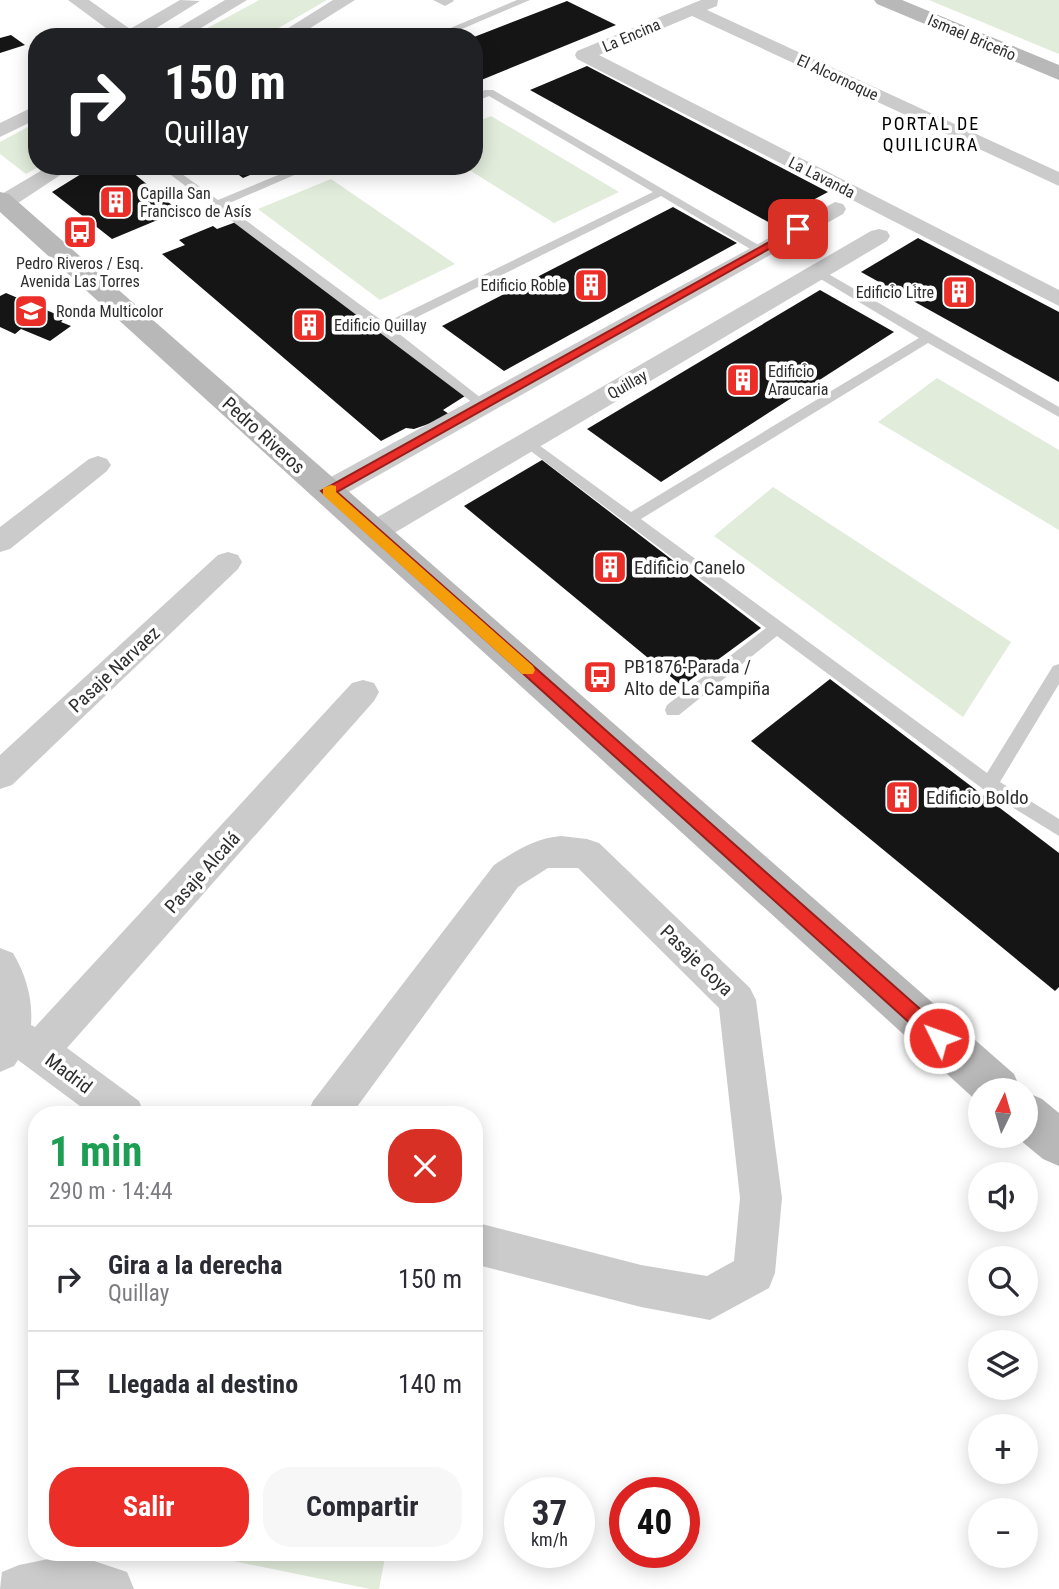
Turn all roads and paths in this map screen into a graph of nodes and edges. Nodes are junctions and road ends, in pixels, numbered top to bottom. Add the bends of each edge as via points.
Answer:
1 (77, 0) edge
2 (193, 0) edge
3 (238, 0) edge
4 (346, 0) edge
5 (525, 0) edge
6 (717, 0) edge
7 (884, 0) edge
8 (693, 10) junction
9 (117, 28) edge
10 (145, 28) edge
11 (188, 28) edge
12 (299, 28) edge
13 (456, 28) edge
14 (584, 55) joint
15 (1059, 73) edge
16 (483, 95) edge
17 (28, 116) edge
18 (0, 131) edge
19 (48, 175) edge
20 (176, 175) edge
21 (288, 175) edge
22 (1059, 180) edge
23 (661, 192) junction
24 (2, 201) edge
25 (216, 205) junction
26 (835, 209) dead end
27 (879, 236) dead end
28 (761, 250) junction
29 (818, 272) junction
30 (1059, 299) edge
31 (384, 328) junction
32 (928, 338) junction
33 (481, 405) junction
34 (1059, 413) edge
35 (527, 443) junction
36 (98, 465) dead end
37 (328, 491) junction
38 (632, 518) junction
39 (374, 532) junction
40 (0, 542) edge
41 (228, 562) dead end
42 (777, 628) junction
43 (1059, 670) edge
44 (363, 692) dead end
45 (673, 710) dead end
46 (0, 775) edge
47 (989, 784) junction
48 (1059, 828) edge
49 (0, 965) edge
50 (17, 1046) edge
51 (985, 1078) edge
52 (111, 1106) edge
53 (334, 1106) edge
54 (1038, 1125) edge
55 (1059, 1143) edge
56 (483, 1245) edge
57 (19, 1589) edge
58 (110, 1589) edge

1 - 9 street
2 - 10 street
3 - 11 street
4 - 12 street
5 - 13 lane
6 - 8 street, La Encina
7 - 15 street, Ismael Briceño
8 - 14 street, La Encina
8 - 22 street, El Alcornoque
14 - 30 street, La Lavanda
16 - 23 lane via 489,92
17 - 18 street
19 - 24 street
20 - 25 lane
21 - 25 lane
23 - 28 lane
23 - 31 lane
24 - 37 street, Pedro Riveros
25 - 31 lane
26 - 28 street
27 - 29 street, Quillay
28 - 33 street
29 - 32 lane
29 - 35 street, Quillay
31 - 33 lane
32 - 34 lane
32 - 38 lane
33 - 37 street
35 - 38 lane
35 - 39 street, Quillay
36 - 40 street
37 - 39 street, Pedro Riveros
38 - 42 lane
39 - 51 street, Pedro Riveros
41 - 46 street, Pasaje Narvaez
42 - 45 lane
42 - 47 lane
43 - 47 lane
44 - 50 street, Pasaje Alcalá
47 - 48 lane
49 - 50 street via 13,1005
50 - 52 street, Madrid
53 - 56 street, Pasaje Goya via 506,876 542,853 587,854 737,1000 761,1198 754,1273 710,1298 641,1286
54 - 55 street
57 - 58 street via 74,1578

